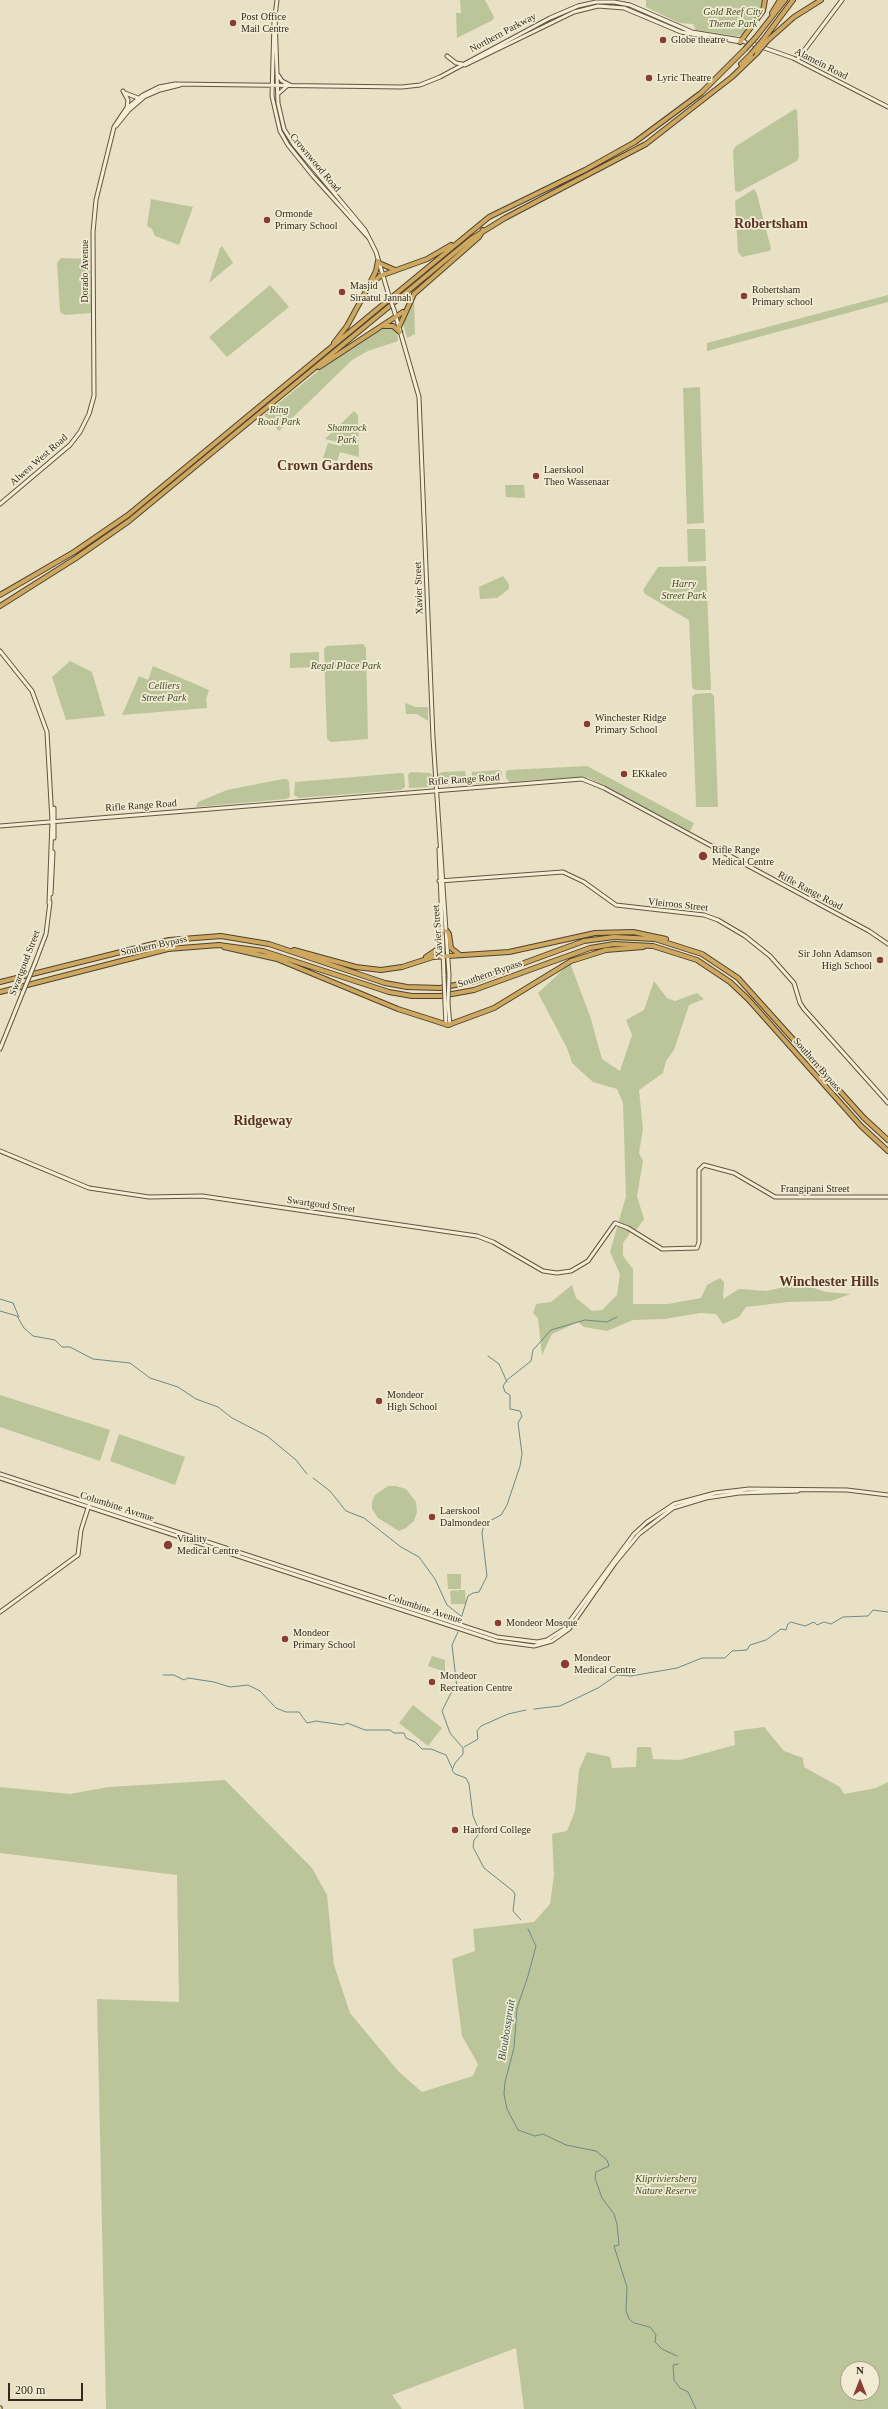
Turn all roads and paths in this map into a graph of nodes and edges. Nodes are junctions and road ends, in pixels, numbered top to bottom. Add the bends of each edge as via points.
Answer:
1 (277, 0) edge
2 (765, 0) edge
3 (780, 0) edge
4 (784, 0) edge
5 (793, 0) edge
6 (821, 0) edge
7 (842, 0) edge
8 (275, 16) junction
9 (769, 21) junction
10 (742, 41) junction
11 (765, 41) junction
12 (447, 56) dead end
13 (797, 60) junction
14 (463, 64) junction
15 (458, 67) junction
16 (278, 73) junction
17 (182, 85) junction
18 (722, 85) junction
19 (272, 86) junction
20 (278, 86) junction
21 (289, 86) junction
22 (278, 94) junction
23 (140, 97) junction
24 (134, 103) junction
25 (888, 107) edge
26 (126, 109) junction
27 (109, 141) junction
28 (483, 230) junction
29 (368, 237) junction
30 (459, 241) junction
31 (379, 262) junction
32 (395, 270) junction
33 (383, 275) junction
34 (369, 287) junction
35 (406, 309) junction
36 (396, 318) junction
37 (399, 327) junction
38 (379, 328) junction
39 (400, 332) junction
40 (403, 342) joint
41 (331, 347) junction
42 (309, 372) junction
43 (93, 403) joint
44 (0, 504) edge
45 (0, 595) edge
46 (0, 606) edge
47 (0, 651) edge
48 (436, 790) junction
49 (54, 821) junction
50 (0, 826) edge
51 (456, 880) junction
52 (441, 881) junction
53 (443, 892) junction
54 (444, 932) junction
55 (674, 944) junction
56 (888, 944) edge
57 (206, 945) junction
58 (653, 946) junction
59 (278, 947) junction
60 (445, 956) junction
61 (462, 956) junction
62 (410, 964) junction
63 (0, 982) edge
64 (0, 992) edge
65 (447, 1003) junction
66 (448, 1025) junction
67 (0, 1049) edge
68 (888, 1103) edge
69 (888, 1140) edge
70 (888, 1150) edge
71 (0, 1151) edge
72 (702, 1166) joint
73 (888, 1197) edge
74 (0, 1474) edge
75 (0, 1478) edge
76 (8, 1478) junction
77 (888, 1495) edge
78 (89, 1505) junction
79 (0, 1612) edge

1 - 8 main road, Crownwood Road
2 - 10 highway via 763,10
3 - 9 highway
4 - 9 highway
5 - 11 highway
6 - 11 highway via 794,17
7 - 13 main road
8 - 16 main road, Crownwood Road
8 - 19 main road, Crownwood Road
9 - 30 highway, bridge via 701,93 635,142 585,170 493,215
10 - 13 main road, Alamein Road via 781,52
10 - 14 main road, Northern Parkway via 692,32 624,3 596,2 578,6 550,18
10 - 15 main road, Northern Parkway via 689,34 629,10 598,6 574,12
11 - 18 highway, bridge
11 - 18 highway, bridge
12 - 14 main road via 456,63
13 - 25 main road, Alamein Road
14 - 15 main road, Northern Parkway
15 - 21 main road, Northern Parkway via 425,84 409,87
16 - 20 main road, Crownwood Road
16 - 21 main road via 282,81
17 - 19 main road, Northern Parkway
17 - 23 main road, Northern Parkway via 164,86
17 - 24 main road, Northern Parkway via 160,90
18 - 28 highway via 646,144
19 - 20 main road, Northern Parkway
19 - 29 main road, Crownwood Road via 275,114 284,139
20 - 21 main road, Northern Parkway
20 - 22 main road, Crownwood Road
21 - 22 main road
22 - 29 main road, Crownwood Road via 280,115 288,137 360,223
23 - 24 main road, Northern Parkway
23 - 26 main road via 134,98 124,92 128,102
24 - 26 main road, Dorado Avenue
24 - 27 main road, Dorado Avenue via 122,117
26 - 27 main road, Dorado Avenue via 114,127
27 - 43 main road, Dorado Avenue via 97,190 93,232
28 - 35 highway via 418,290
28 - 42 highway
29 - 31 main road, Crownwood Road
30 - 32 highway via 431,257
30 - 41 highway
31 - 32 highway
31 - 33 main road, Crownwood Road
31 - 34 highway
32 - 33 highway
33 - 34 highway
33 - 36 main road, Crownwood Road, bridge
34 - 41 highway
35 - 36 highway
35 - 37 highway
36 - 37 main road, Crownwood Road
36 - 38 highway
37 - 39 main road, Crownwood Road
38 - 39 highway via 393,326
38 - 42 highway
39 - 40 main road, Crownwood Road
40 - 48 main road, Xavier Street via 419,398
41 - 45 highway via 128,515 74,552
42 - 46 highway via 129,521
43 - 44 main road, Alwen West Road via 84,426 72,443
47 - 49 main road, Swartgoud Street via 34,694 47,732
48 - 49 main road, Rifle Range Road
48 - 52 main road, Xavier Street
48 - 56 main road, Rifle Range Road via 576,779 592,782
49 - 50 main road, Rifle Range Road
49 - 67 main road, Swartgoud Street, bridge via 46,934
51 - 52 main road, Vleiroos Street
51 - 53 main road via 446,884
51 - 68 main road, Vleiroos Street via 563,872 584,882 619,906 704,914 718,920 746,936 770,956 794,983 804,1009
52 - 53 main road, Xavier Street
52 - 54 main road, Xavier Street
53 - 54 main road, Xavier Street
54 - 60 main road, Xavier Street
54 - 61 highway via 449,934 451,948
54 - 62 highway via 436,951
55 - 59 highway, Southern Bypass via 636,937 596,939 572,944 475,981 429,988 385,983
55 - 61 highway via 645,934 607,932 509,952
55 - 69 highway, Southern Bypass via 712,959 744,984 864,1118
57 - 58 highway, Southern Bypass via 263,951 381,990 403,995 433,996 474,990 590,948 621,944
57 - 64 highway, Southern Bypass via 168,949
57 - 66 highway via 277,959 398,1009
58 - 66 highway via 606,950 572,961 494,1008
58 - 70 highway, Southern Bypass via 697,960 730,982 857,1122
59 - 62 highway via 369,969 390,969
59 - 63 highway, Southern Bypass via 221,936 177,939
60 - 61 highway
60 - 62 highway
60 - 65 main road, Xavier Street, bridge
60 - 65 main road, Xavier Street, bridge via 448,975
65 - 66 main road, Xavier Street
71 - 72 main road, Swartgoud Street via 97,1189 149,1197 202,1196 476,1236 493,1242 540,1269 554,1273 571,1271 588,1261 615,1223 662,1249 696,1248 699,1242 699,1170
72 - 73 main road, Frangipani Street via 707,1165 729,1172 776,1197
74 - 76 main road, Columbine Avenue
75 - 76 main road, Columbine Avenue
76 - 78 main road, Columbine Avenue
77 - 78 main road, Columbine Avenue via 847,1490 750,1490 706,1498 670,1510 639,1534 595,1590 569,1629 544,1645 507,1643
78 - 79 main road via 79,1554

